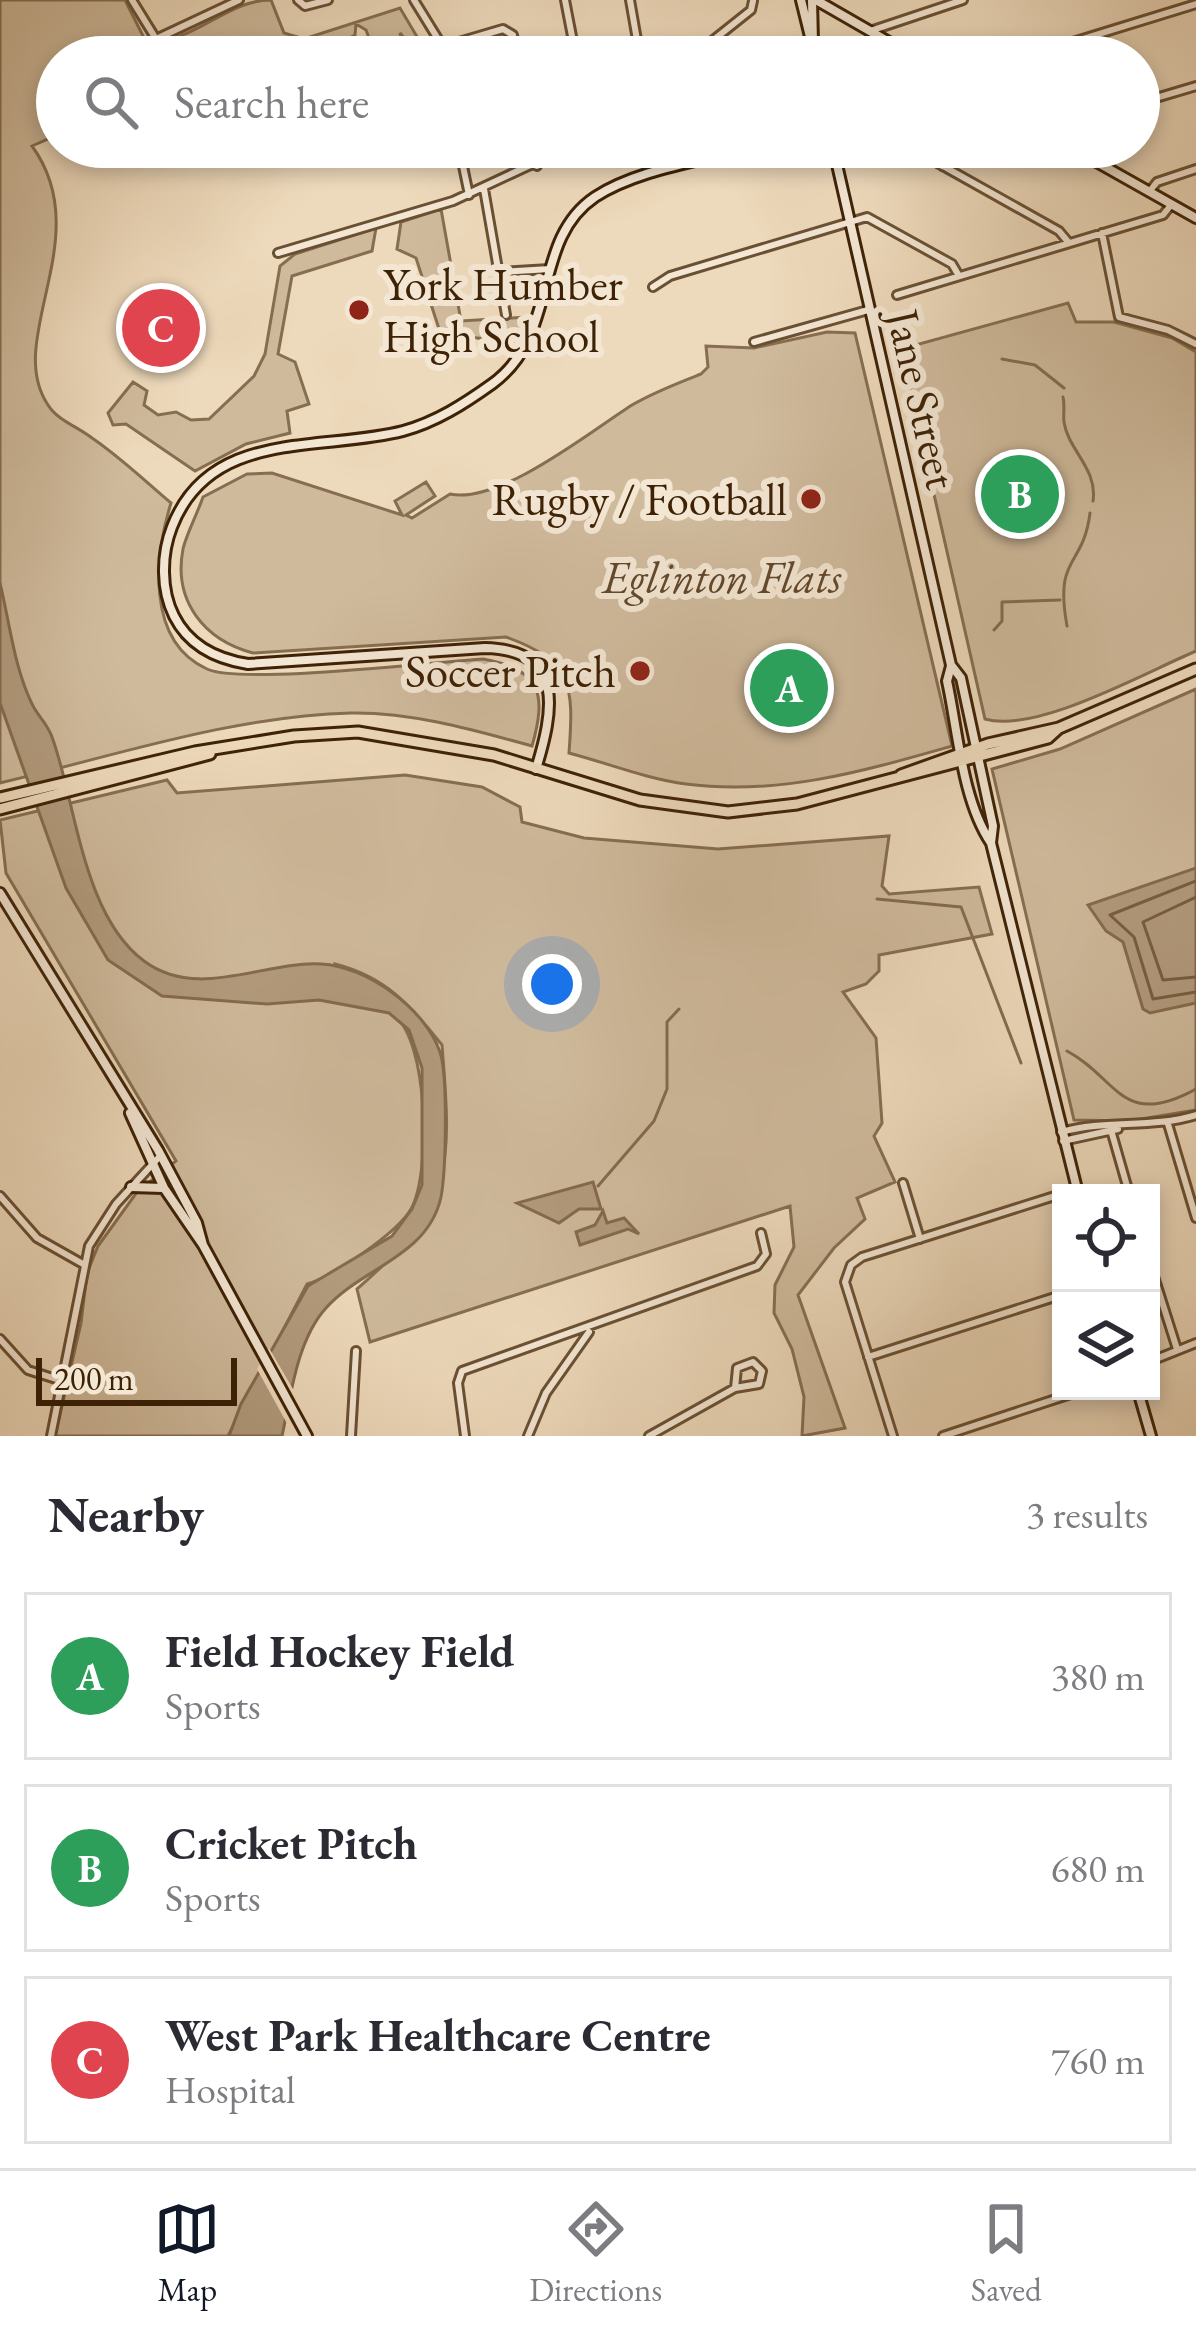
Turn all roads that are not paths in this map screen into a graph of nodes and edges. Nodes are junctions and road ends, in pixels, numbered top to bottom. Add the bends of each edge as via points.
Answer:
1 (132, 0) edge
2 (298, 0) edge
3 (328, 0) edge
4 (414, 0) edge
5 (565, 0) edge
6 (630, 0) edge
7 (801, 0) edge
8 (814, 0) edge
9 (963, 0) edge
10 (752, 1) edge
11 (233, 2) edge
12 (1196, 4) edge
13 (870, 31) junction
14 (154, 36) edge
15 (162, 36) edge
16 (435, 36) edge
17 (480, 36) edge
18 (513, 36) edge
19 (572, 36) edge
20 (636, 36) edge
21 (718, 36) edge
22 (810, 36) edge
23 (812, 36) edge
24 (879, 36) edge
25 (1092, 36) edge
26 (1196, 86) edge
27 (1160, 97) edge
28 (463, 168) edge
29 (532, 168) edge
30 (685, 168) edge
31 (837, 168) edge
32 (946, 168) edge
33 (1107, 168) edge
34 (1196, 170) edge
35 (484, 189) junction
36 (1150, 192) junction
37 (469, 195) junction
38 (1172, 205) junction
39 (1196, 218) edge
40 (848, 221) junction
41 (1102, 233) junction
42 (1069, 243) junction
43 (278, 253) dead end
44 (552, 270) junction
45 (500, 272) junction
46 (959, 276) junction
47 (653, 287) dead end
48 (897, 295) dead end
49 (868, 310) junction
50 (506, 315) dead end
51 (754, 342) dead end
52 (1196, 344) edge
53 (951, 664) junction
54 (1196, 669) edge
55 (977, 753) junction
56 (202, 756) junction
57 (964, 757) junction
58 (536, 769) junction
59 (0, 798) edge
60 (0, 809) edge
61 (991, 843) junction
62 (0, 893) edge
63 (10, 911) junction
64 (0, 917) edge
65 (130, 1112) junction
66 (1196, 1115) edge
67 (1168, 1124) junction
68 (1134, 1126) junction
69 (1111, 1130) junction
70 (1062, 1137) junction
71 (161, 1155) junction
72 (152, 1165) junction
73 (903, 1183) dead end
74 (1075, 1184) edge
75 (1126, 1184) edge
76 (131, 1187) junction
77 (164, 1189) junction
78 (0, 1196) edge
79 (1052, 1197) edge
80 (1196, 1218) edge
81 (760, 1233) dead end
82 (920, 1239) junction
83 (202, 1245) junction
84 (82, 1264) junction
85 (1159, 1292) edge
86 (1052, 1298) edge
87 (592, 1329) junction
88 (0, 1339) edge
89 (1196, 1343) edge
90 (1177, 1349) junction
91 (356, 1351) dead end
92 (868, 1357) junction
93 (1160, 1357) edge
94 (61, 1380) junction
95 (735, 1388) junction
96 (1053, 1400) edge
97 (1141, 1400) edge
98 (51, 1436) edge
99 (307, 1436) edge
100 (350, 1436) edge
101 (465, 1436) edge
102 (528, 1436) edge
103 (649, 1436) edge
104 (893, 1436) edge
105 (943, 1436) edge
106 (1151, 1436) edge

1 - 14 street
2 - 3 street
4 - 16 street
5 - 19 street
6 - 20 street
7 - 22 main road
8 - 13 main road
8 - 23 main road
9 - 13 street
10 - 21 street
11 - 15 street
12 - 25 street
13 - 24 main road
17 - 18 street via 503,29
26 - 27 street
28 - 37 street
29 - 35 street
30 - 44 main road via 601,194 569,223
31 - 40 main road, Jane Street
32 - 42 street
33 - 36 main road
34 - 36 street
35 - 37 street
35 - 45 street
36 - 38 main road
37 - 43 street
38 - 39 main road
38 - 41 street
40 - 46 street via 876,221 952,264
40 - 47 street
40 - 49 main road, Jane Street
41 - 42 street
41 - 52 street via 1119,317
42 - 46 street
44 - 45 street
44 - 58 main road via 534,334 501,377 414,428 298,442 225,466 178,513 164,569 181,628 231,662 484,648 520,654 542,672 552,703
45 - 50 street
46 - 48 street
49 - 51 street
49 - 53 main road, Jane Street
53 - 55 main road, Jane Street
53 - 57 main road, Jane Street via 947,681
54 - 55 main road via 1048,738
55 - 57 main road
55 - 61 main road, Jane Street
56 - 58 main road via 358,732
56 - 59 main road
56 - 60 main road
57 - 58 main road via 797,804 703,811
57 - 61 main road, Jane Street
61 - 70 main road, Jane Street
62 - 63 main road
63 - 64 street
63 - 65 main road
65 - 71 main road
65 - 72 main road
66 - 67 street
67 - 68 street
67 - 80 street
68 - 69 street
68 - 70 street via 1086,1126
69 - 70 street
69 - 75 street
70 - 74 main road, Jane Street
71 - 72 street
71 - 83 main road
72 - 76 street
72 - 77 main road
73 - 82 street
76 - 77 main road
76 - 84 street
77 - 83 main road
78 - 84 street via 37,1238
79 - 82 street
81 - 87 street via 766,1254 757,1266
82 - 92 street via 862,1257 847,1271
83 - 99 main road
84 - 94 street
85 - 90 street
86 - 92 street
87 - 101 street via 462,1371
87 - 102 street via 546,1393
88 - 94 street via 28,1370
89 - 90 street
90 - 93 street
91 - 100 street
92 - 104 street
94 - 98 street
95 - 95 street via 759,1384 757,1364 737,1368
95 - 103 street
96 - 105 street
97 - 106 main road

